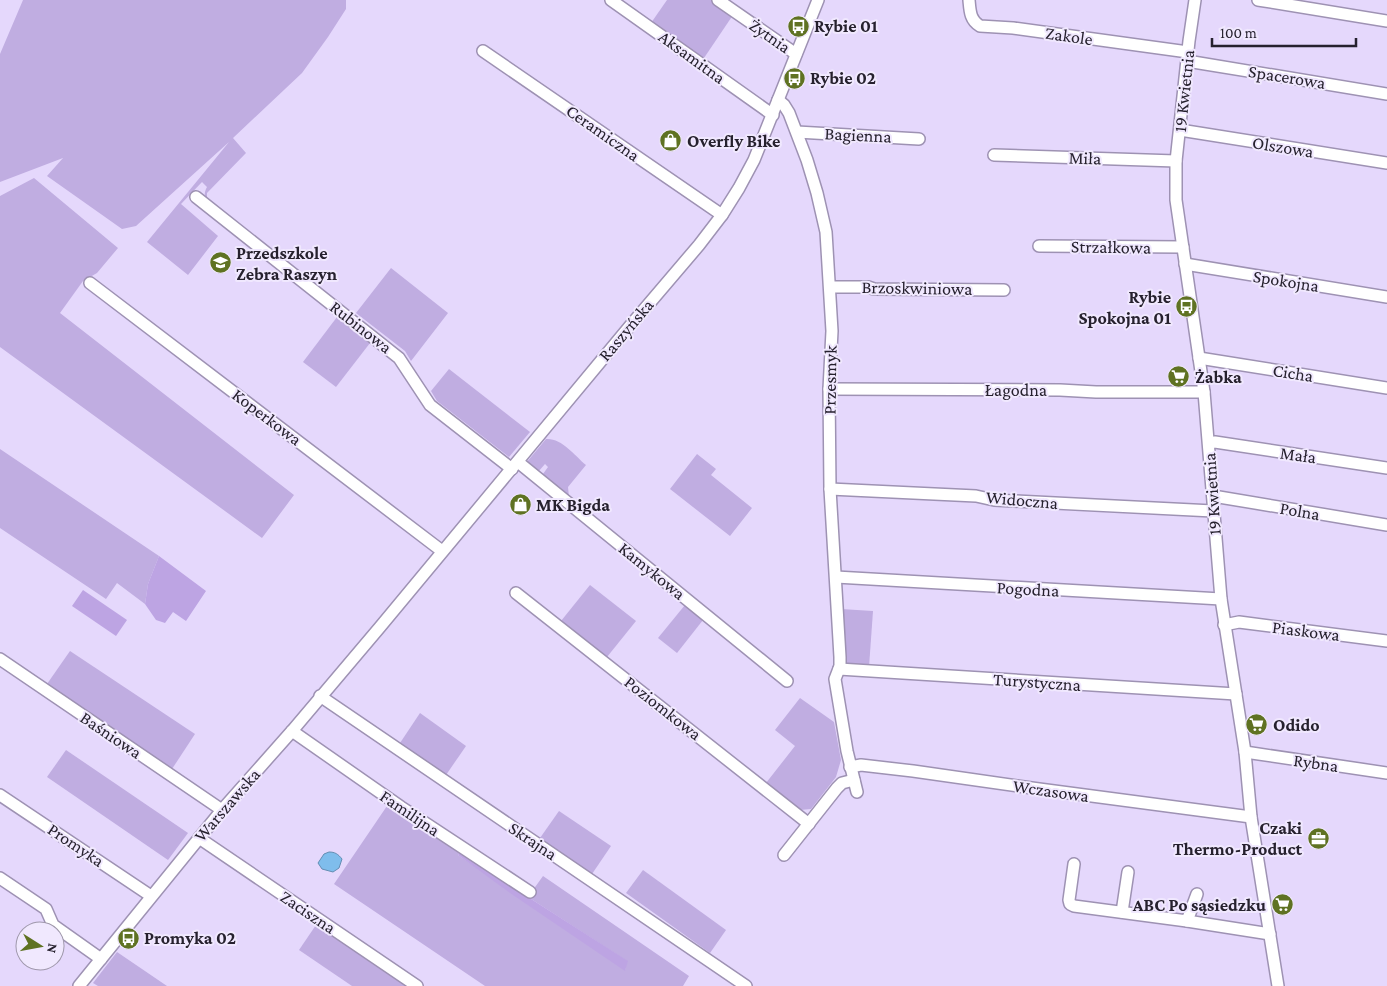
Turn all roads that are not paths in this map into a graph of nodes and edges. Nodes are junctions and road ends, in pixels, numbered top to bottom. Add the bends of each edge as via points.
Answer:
1 (611, 0) edge
2 (718, 0) edge
3 (818, 0) edge
4 (968, 0) edge
5 (1195, 0) edge
6 (1258, 0) edge
7 (1387, 21) edge
8 (484, 51) dead end
9 (796, 54) junction
10 (1187, 56) junction
11 (1387, 94) edge
12 (778, 100) junction
13 (773, 115) junction
14 (1180, 130) junction
15 (796, 132) junction
16 (919, 139) dead end
17 (994, 155) dead end
18 (1176, 161) junction
19 (1387, 164) edge
20 (196, 197) dead end
21 (722, 215) junction
22 (1039, 246) dead end
23 (1183, 247) junction
24 (1186, 264) junction
25 (90, 283) dead end
26 (830, 287) junction
27 (1004, 290) dead end
28 (1387, 297) edge
29 (1199, 358) junction
30 (1387, 388) edge
31 (829, 389) junction
32 (1204, 392) junction
33 (1208, 443) junction
34 (515, 465) junction
35 (1387, 468) edge
36 (830, 489) junction
37 (1212, 496) junction
38 (1214, 511) junction
39 (1387, 525) edge
40 (442, 551) junction
41 (836, 577) junction
42 (516, 593) dead end
43 (1221, 600) junction
44 (1224, 625) junction
45 (380, 627) joint
46 (1387, 641) edge
47 (0, 659) edge
48 (839, 669) junction
49 (787, 681) dead end
50 (1236, 694) junction
51 (320, 696) junction
52 (292, 731) junction
53 (1245, 752) junction
54 (850, 767) junction
55 (1387, 773) edge
56 (854, 780) junction
57 (857, 792) dead end
58 (0, 794) edge
59 (222, 810) junction
60 (1251, 817) junction
61 (809, 824) junction
62 (199, 838) junction
63 (784, 855) dead end
64 (1074, 864) dead end
65 (1128, 872) dead end
66 (0, 878) edge
67 (530, 892) dead end
68 (1196, 894) dead end
69 (151, 896) junction
70 (1122, 912) junction
71 (1187, 921) junction
72 (1270, 934) junction
73 (101, 958) junction
74 (79, 986) edge
75 (417, 986) edge
76 (746, 986) edge
77 (1278, 986) edge

1 - 13 street, Aksamitna
2 - 9 street, Żytnia
3 - 9 street, Raszyńska
4 - 10 street, Zakole via 972,20 982,26 1014,28
5 - 10 street, 19 Kwietnia
6 - 7 street
8 - 21 street, Ceramiczna
9 - 12 street, Raszyńska
10 - 11 street, Spacerowa
10 - 14 street, 19 Kwietnia
12 - 13 street, Raszyńska
12 - 15 street, Przesmyk via 789,113
13 - 21 street, Raszyńska via 750,167
14 - 18 street, 19 Kwietnia
14 - 19 street, Olszowa
15 - 16 street, Bagienna
15 - 26 street, Przesmyk via 817,193 826,232
17 - 18 street, Miła
18 - 23 street, 19 Kwietnia via 1176,200
20 - 34 street, Rubinowa via 399,358 430,405
21 - 34 street, Raszyńska
22 - 23 street, Strzałkowa
23 - 24 street, 19 Kwietnia
24 - 28 street, Spokojna
24 - 29 street, 19 Kwietnia
25 - 40 street, Koperkowa
26 - 27 street, Brzoskwiniowa
26 - 31 street, Przesmyk
29 - 30 street, Cicha
29 - 32 street, 19 Kwietnia
31 - 32 street, Łagodna
31 - 36 street, Przesmyk
32 - 33 street, 19 Kwietnia
33 - 35 street, Mała
33 - 37 street, 19 Kwietnia
34 - 40 street, Raszyńska
34 - 49 street, Kamykowa
36 - 38 street, Widoczna
36 - 41 street, Przesmyk
37 - 38 street, 19 Kwietnia
37 - 39 street, Polna
38 - 43 street, 19 Kwietnia
40 - 45 street, Raszyńska
41 - 43 street, Pogodna
41 - 48 street, Przesmyk
42 - 61 street, Poziomkowa
43 - 44 street, 19 Kwietnia
44 - 46 street, Piaskowa via 1239,622
44 - 50 street, 19 Kwietnia
45 - 51 street, Warszawska
47 - 59 street, Baśniowa
48 - 50 street, Turystyczna
48 - 54 street, Przesmyk via 835,680
50 - 53 street, 19 Kwietnia
51 - 52 street, Warszawska
51 - 76 street, Skrajna
52 - 59 street, Warszawska
52 - 67 street, Familijna
53 - 55 street, Rybna
53 - 60 street, 19 Kwietnia
54 - 56 street, Przesmyk
54 - 60 street, Wczasowa via 859,765 913,771
56 - 57 street, Przesmyk
56 - 61 street via 842,783
58 - 69 street, Promyka
59 - 62 street, Warszawska
60 - 72 street, 19 Kwietnia
61 - 63 street
62 - 69 street, Warszawska
62 - 75 street, Zaciszna
64 - 70 street via 1070,904
65 - 70 street
66 - 73 street via 46,909 54,925
68 - 71 street
69 - 73 street, Warszawska
70 - 71 street
71 - 72 street
72 - 77 street, 19 Kwietnia
73 - 74 street, Warszawska

